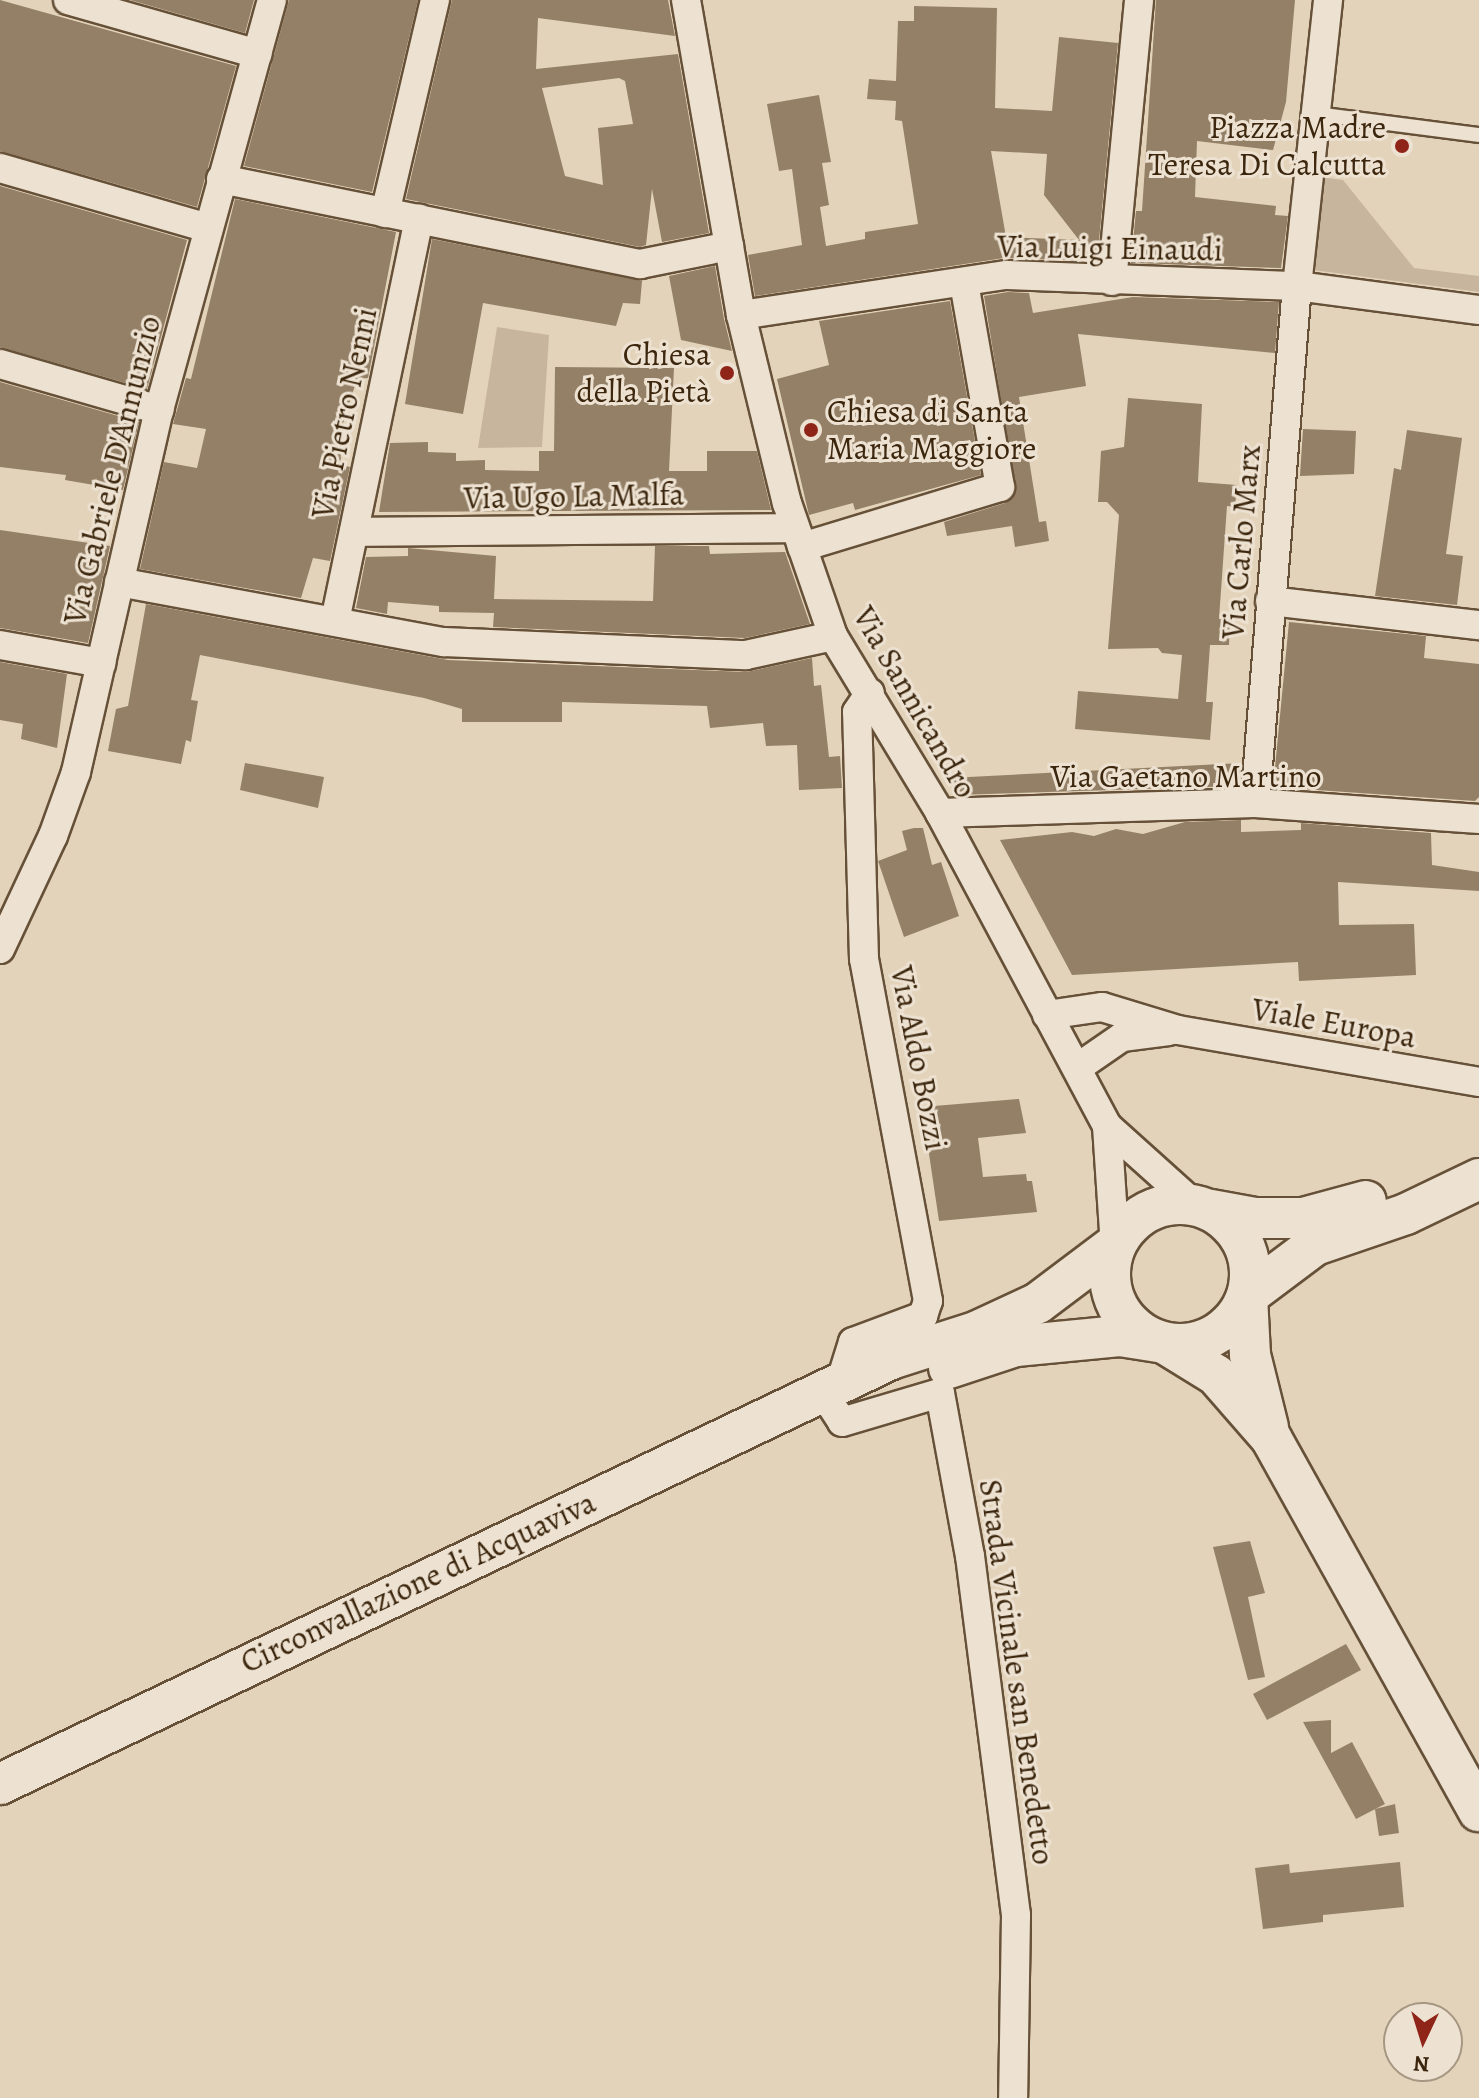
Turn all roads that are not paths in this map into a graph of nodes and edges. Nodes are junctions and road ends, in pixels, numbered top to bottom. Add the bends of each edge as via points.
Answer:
1 (68, 0) edge
2 (272, 0) edge
3 (435, 0) edge
4 (686, 0) edge
5 (1139, 0) edge
6 (1328, 0) edge
7 (257, 54) junction
8 (1317, 114) junction
9 (1479, 135) edge
10 (0, 168) edge
11 (221, 179) junction
12 (385, 213) junction
13 (419, 219) junction
14 (208, 228) junction
15 (729, 246) junction
16 (1112, 281) junction
17 (964, 282) junction
18 (1297, 286) junction
19 (1479, 310) edge
20 (741, 315) junction
21 (0, 364) edge
22 (159, 410) junction
23 (354, 532) junction
24 (799, 537) junction
25 (119, 582) junction
26 (1270, 601) junction
27 (335, 621) junction
28 (1479, 625) edge
29 (833, 636) junction
30 (0, 645) edge
31 (101, 663) junction
32 (870, 693) junction
33 (1255, 803) junction
34 (940, 813) junction
35 (1479, 819) edge
36 (0, 949) edge
37 (1047, 1015) junction
38 (1178, 1030) junction
39 (1077, 1068) junction
40 (1479, 1082) edge
41 (1107, 1126) junction
42 (1467, 1183) edge
43 (1203, 1208) junction
44 (1115, 1245) junction
45 (1247, 1296) junction
46 (1164, 1343) junction
47 (831, 1391) junction
48 (1271, 1438) junction
49 (0, 1784) edge
50 (1479, 1811) edge
51 (1013, 2098) edge

1 - 7 street
2 - 7 street, Via Gabriele D'Annunzio
3 - 12 street
4 - 15 street, Via Sannicandro
5 - 16 street
6 - 8 street, Via Carlo Marx
7 - 11 street, Via Gabriele D'Annunzio
8 - 9 lane
8 - 18 street, Via Carlo Marx
10 - 14 street
11 - 12 street
11 - 14 street, Via Gabriele D'Annunzio
12 - 13 street
13 - 15 street via 640,264
13 - 23 street, Via Pietro Nenni
14 - 22 street, Via Gabriele D'Annunzio
15 - 20 street, Via Sannicandro
16 - 17 street, Via Luigi Einaudi via 1007,275
16 - 18 street, Via Luigi Einaudi
17 - 20 street, Via Luigi Einaudi
17 - 24 street, Via Ugo La Malfa via 1000,487
18 - 19 street, Via Luigi Einaudi
18 - 26 street, Via Carlo Marx
20 - 24 street, Via Sannicandro
21 - 22 street
22 - 25 street, Via Gabriele D'Annunzio
23 - 24 street, Via Ugo La Malfa
23 - 27 street, Via Pietro Nenni
24 - 29 street, Via Sannicandro
25 - 27 street
25 - 31 street, Via Gabriele D'Annunzio
26 - 28 street
26 - 33 street, Via Carlo Marx
27 - 29 street via 444,642 746,655
29 - 32 street, Via Sannicandro
30 - 31 street
31 - 36 street, Via Gabriele D'Annunzio via 76,772 58,823
32 - 34 street, Via Sannicandro
32 - 47 street, Via Aldo Bozzi via 857,712 864,959 928,1301 923,1316 853,1342
33 - 34 street, Via Gaetano Martino
33 - 35 street, Via Gaetano Martino
34 - 37 street, Via Sannicandro
37 - 38 street, Viale Europa via 1071,1007 1102,1007
37 - 39 street, Via Sannicandro
38 - 39 street, Viale Europa via 1122,1037
38 - 40 street, Viale Europa
39 - 41 street, Via Sannicandro
41 - 43 street
41 - 44 street
42 - 43 main road via 1404,1190 1303,1218 1256,1218
42 - 45 main road via 1406,1214 1315,1245
43 - 44 main road via 1171,1204 1148,1210
43 - 45 main road via 1228,1222 1249,1257
44 - 46 main road via 1110,1286 1116,1306 1128,1323
44 - 47 main road, Circonvallazione di Acquaviva via 1038,1303 978,1331 891,1359
45 - 46 main road via 1223,1330 1185,1344
45 - 48 main road via 1250,1355
46 - 47 main road via 1076,1336 1016,1346 901,1383
46 - 48 main road via 1216,1375
47 - 49 main road, Circonvallazione di Acquaviva
47 - 51 street, Strada Vicinale san Benedetto via 842,1422 940,1393 970,1556 1016,1915
48 - 50 main road

